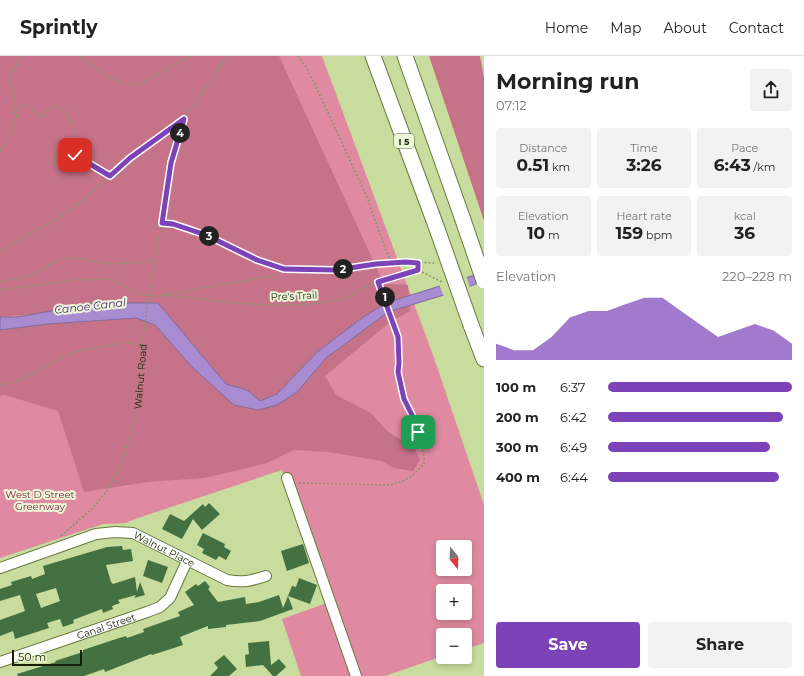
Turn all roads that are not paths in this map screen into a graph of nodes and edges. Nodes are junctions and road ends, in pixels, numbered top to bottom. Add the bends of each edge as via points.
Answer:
1 (372, 56) edge
2 (405, 56) edge
3 (484, 281) edge
4 (484, 359) edge
5 (288, 481) road end
6 (187, 561) junction
7 (0, 568) edge
8 (266, 576) dead end
9 (0, 662) edge
10 (356, 676) edge

1 - 4 highway, I 5, bridge
2 - 3 highway, bridge
5 - 10 street
6 - 7 street, Walnut Place via 133,534 115,532 96,534
6 - 8 street, Walnut Place via 226,580 250,581
6 - 9 street, Canal Street via 170,598 160,607

